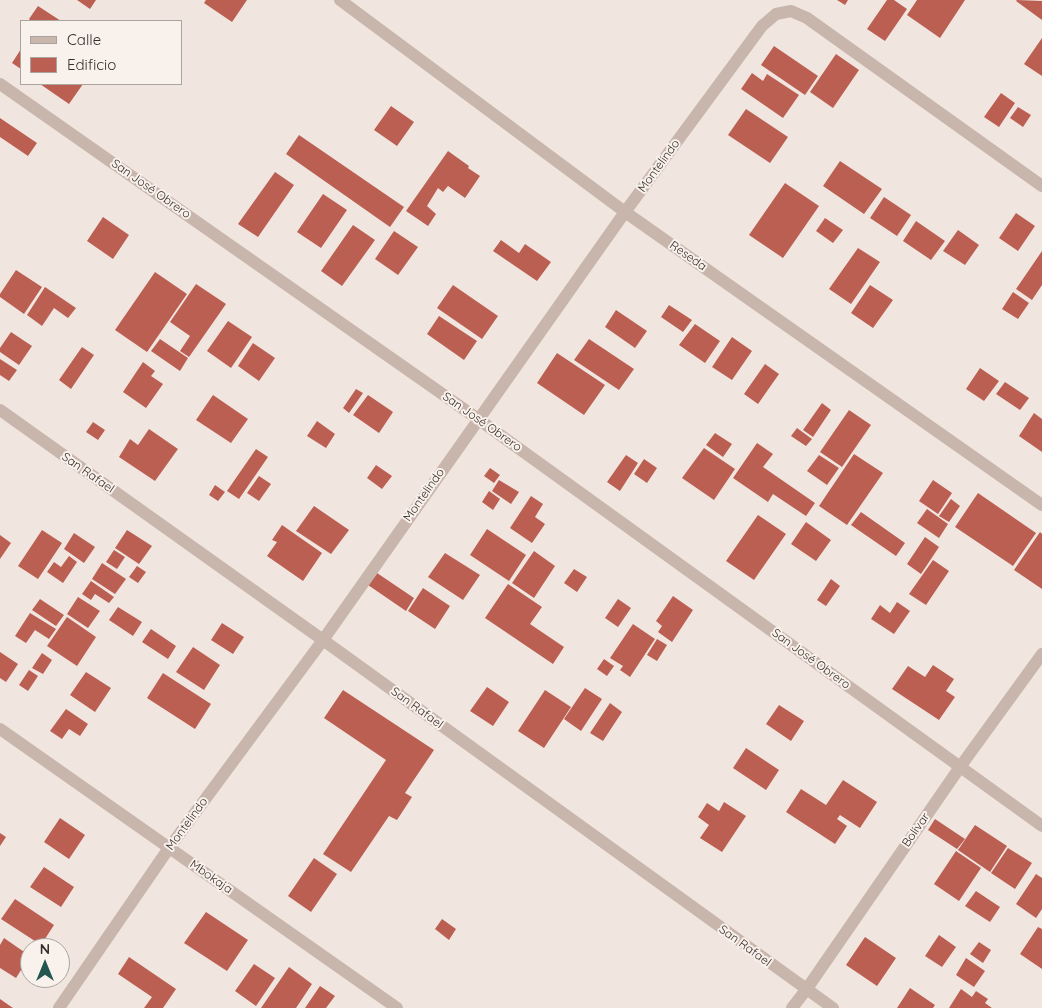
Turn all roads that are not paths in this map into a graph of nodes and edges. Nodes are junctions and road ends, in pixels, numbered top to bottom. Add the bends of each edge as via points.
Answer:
1 (340, 0) edge
2 (0, 84) edge
3 (1042, 186) edge
4 (625, 212) junction
5 (0, 410) edge
6 (478, 419) junction
7 (1042, 505) edge
8 (323, 640) junction
9 (1042, 654) edge
10 (0, 729) edge
11 (960, 766) junction
12 (1042, 826) edge
13 (169, 848) junction
14 (806, 990) junction
15 (59, 1008) edge
16 (397, 1008) edge
17 (792, 1008) edge
18 (833, 1008) edge

1 - 4 street, Reseda
2 - 6 street, San José Obrero
3 - 4 street, Montelindo via 807,18 791,11 776,14 762,26
4 - 6 street, Montelindo
4 - 7 street, Reseda
5 - 8 street, San Rafael
6 - 8 street, Montelindo
6 - 11 street, San José Obrero
8 - 13 street, Montelindo
8 - 14 street, San Rafael
9 - 11 street, Bolivar
10 - 13 street, Mbokaja
11 - 12 street, San José Obrero
11 - 14 street, Bolivar
13 - 15 street, Montelindo
13 - 16 street, Mbokaja
14 - 17 street, Bolivar
14 - 18 street, San Rafael

